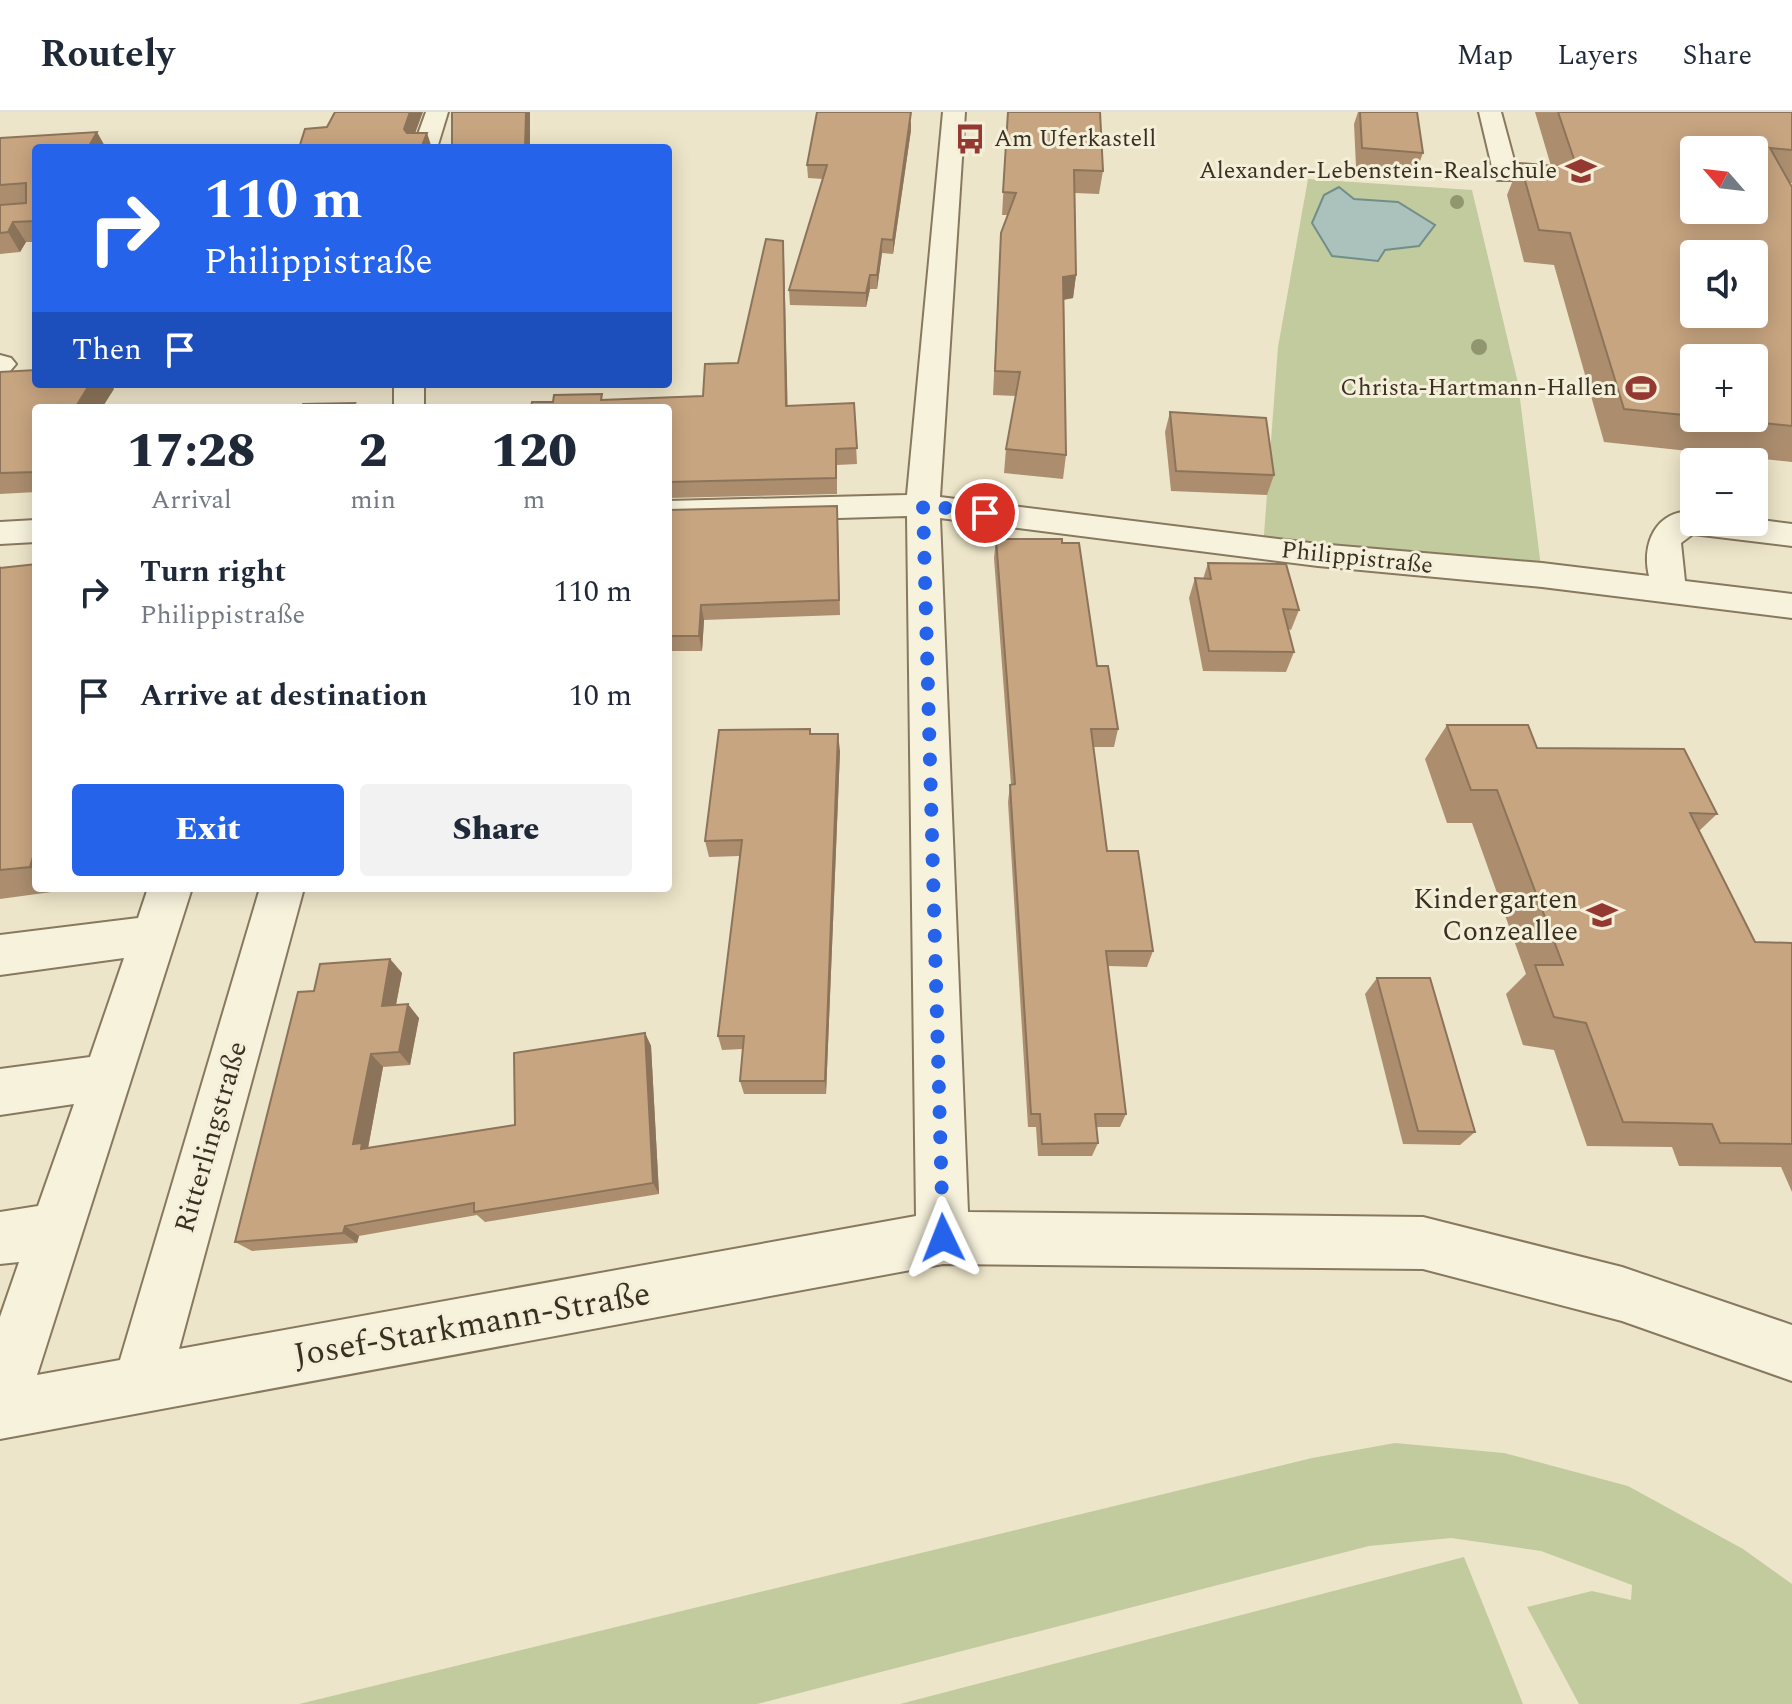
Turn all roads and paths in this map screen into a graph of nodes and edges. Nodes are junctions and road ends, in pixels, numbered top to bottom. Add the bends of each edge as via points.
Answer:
1 (437, 112) edge
2 (954, 112) edge
3 (1490, 112) edge
4 (426, 144) edge
5 (1506, 175) dead end
6 (923, 505) junction
7 (672, 512) edge
8 (32, 531) edge
9 (0, 533) edge
10 (1792, 535) edge
11 (1670, 590) junction
12 (1792, 606) edge
13 (169, 892) edge
14 (281, 892) edge
15 (154, 935) junction
16 (0, 955) edge
17 (107, 1077) junction
18 (0, 1092) edge
19 (55, 1230) junction
20 (0, 1238) edge
21 (943, 1238) junction
22 (1792, 1353) edge
23 (141, 1385) junction
24 (0, 1400) edge
25 (0, 1410) edge

1 - 4 street
2 - 6 street
3 - 5 street
6 - 7 street, Philippistraße
6 - 11 street, Philippistraße via 1304,553
6 - 21 street
8 - 9 street
10 - 11 street via 1686,522 1664,539
11 - 12 street, Philippistraße
13 - 15 street
14 - 23 street, Ritterlingstraße
15 - 16 street
15 - 17 street
17 - 18 street
17 - 19 street
19 - 20 street
19 - 24 street
21 - 22 street, Josef-Starkmann-Straße via 1423,1243 1622,1294
21 - 23 street, Josef-Starkmann-Straße
23 - 25 street, Josef-Starkmann-Straße

